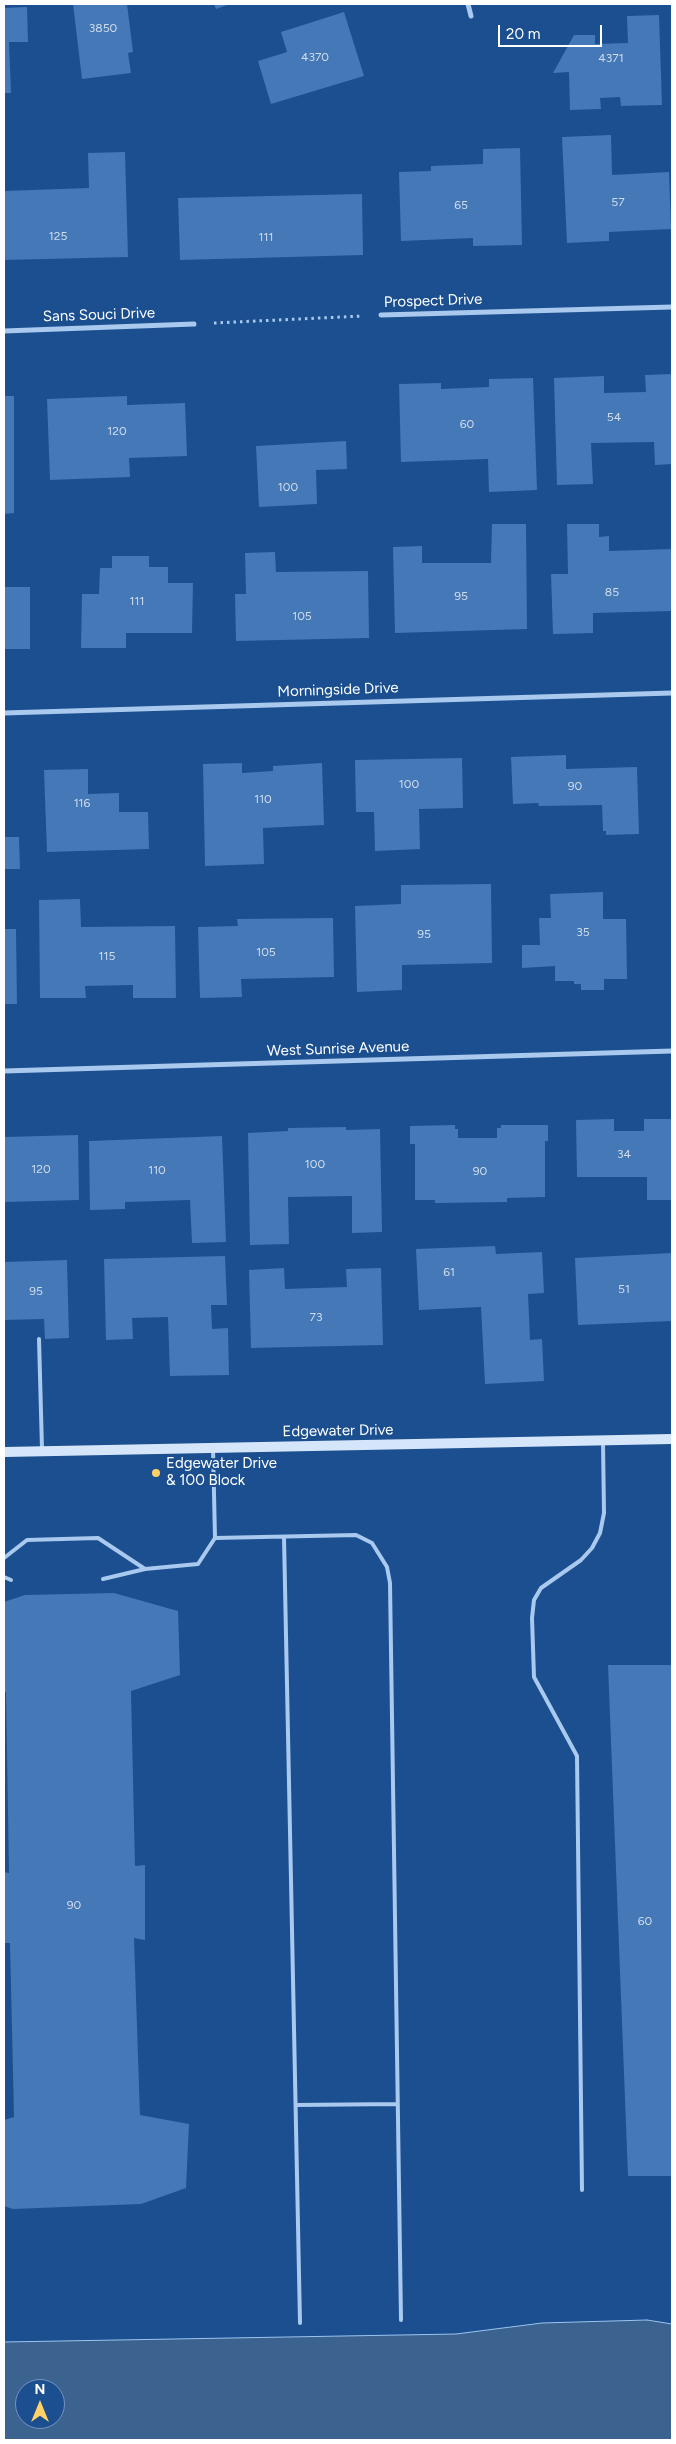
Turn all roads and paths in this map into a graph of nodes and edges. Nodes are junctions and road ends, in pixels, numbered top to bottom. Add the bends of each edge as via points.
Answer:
1 (468, 4) edge
2 (471, 16) dead end
3 (672, 307) edge
4 (381, 315) joint
5 (194, 324) joint
6 (4, 331) edge
7 (672, 692) edge
8 (4, 713) edge
9 (672, 1051) edge
10 (4, 1071) edge
11 (39, 1339) dead end
12 (672, 1439) edge
13 (603, 1440) junction
14 (213, 1448) junction
15 (42, 1451) junction
16 (4, 1452) edge
17 (284, 1537) junction
18 (215, 1538) junction
19 (4, 1558) edge
20 (145, 1570) junction
21 (4, 1577) edge
22 (104, 1579) dead end
23 (11, 1580) dead end
24 (398, 2104) junction
25 (296, 2106) junction
26 (582, 2190) dead end
27 (401, 2320) dead end
28 (300, 2323) dead end

1 - 2 street
3 - 4 street, Prospect Drive
4 - 5 path, Prospect Drive
5 - 6 street, Sans Souci Drive
7 - 8 street, Morningside Drive
9 - 10 street, West Sunrise Avenue
11 - 15 lane
12 - 13 street, Edgewater Drive
13 - 14 street, Edgewater Drive
13 - 26 lane via 604,1513 600,1533 581,1560 541,1588 534,1600 532,1618 534,1677 577,1756
14 - 15 street, Edgewater Drive
14 - 18 lane
15 - 16 street, Edgewater Drive
17 - 18 lane
17 - 24 lane via 356,1535 372,1543 386,1567 390,1593
17 - 25 lane
18 - 20 lane via 198,1564
19 - 20 lane via 27,1540 98,1538
20 - 22 lane
21 - 23 lane
24 - 25 lane
24 - 27 lane
25 - 28 lane

